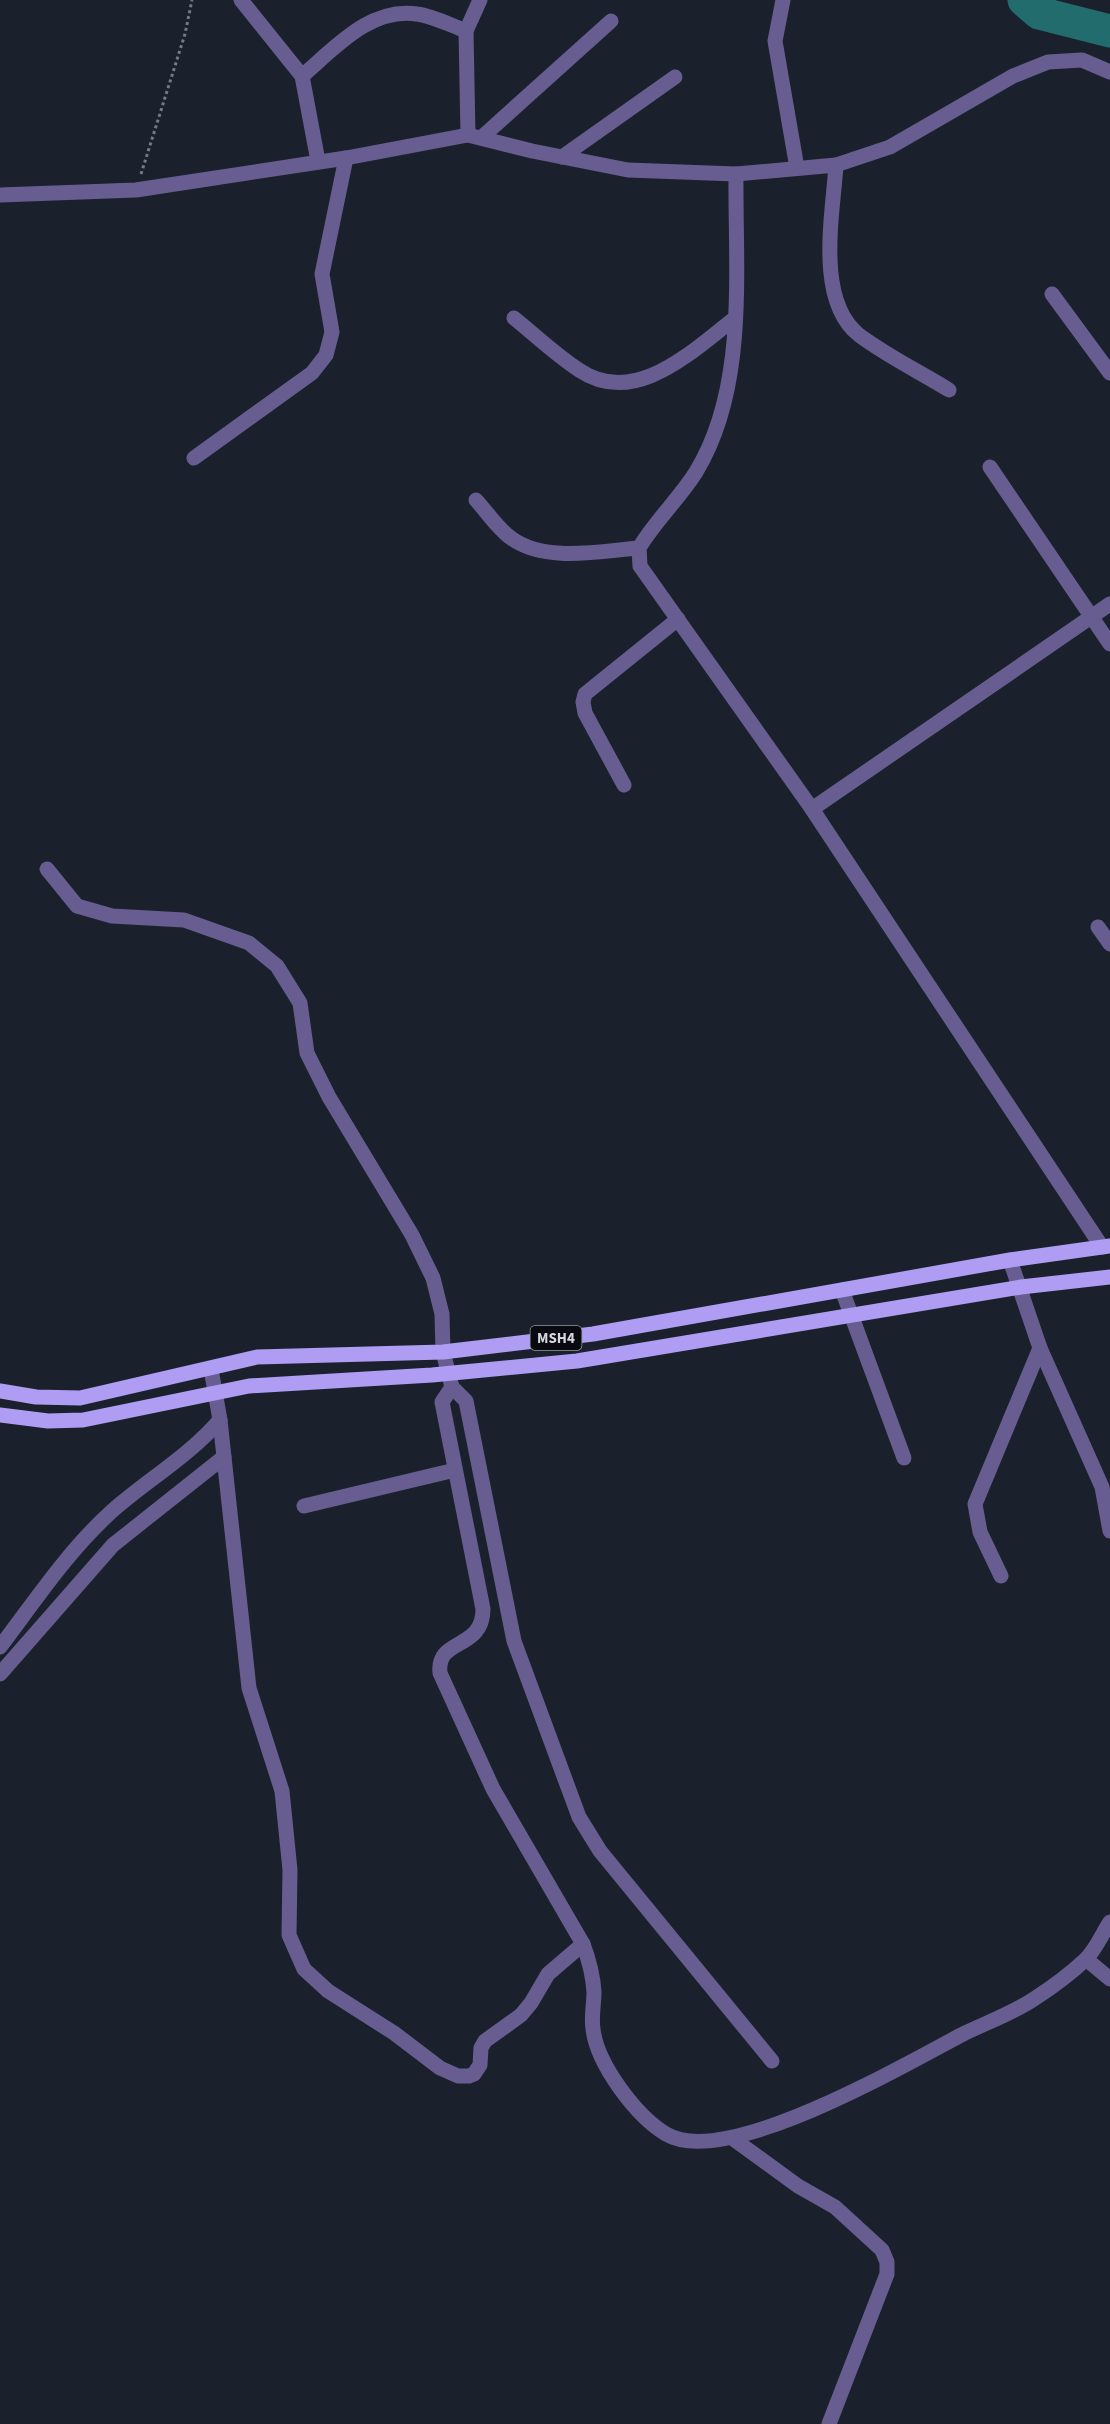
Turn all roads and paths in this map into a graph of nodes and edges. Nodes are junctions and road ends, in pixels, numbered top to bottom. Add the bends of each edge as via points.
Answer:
1 (192, 0) edge
2 (241, 0) edge
3 (480, 0) edge
4 (783, 0) edge
5 (611, 21) dead end
6 (466, 31) junction
7 (1110, 72) edge
8 (302, 76) junction
9 (675, 77) dead end
10 (475, 136) junction
11 (562, 157) junction
12 (346, 158) junction
13 (318, 160) junction
14 (836, 165) junction
15 (797, 168) junction
16 (736, 174) junction
17 (136, 190) junction
18 (0, 195) edge
19 (1052, 294) dead end
20 (514, 318) dead end
21 (734, 319) junction
22 (1110, 373) edge
23 (949, 390) dead end
24 (194, 458) dead end
25 (990, 467) dead end
26 (476, 501) dead end
27 (639, 548) junction
28 (1110, 604) edge
29 (1091, 617) junction
30 (678, 619) junction
31 (1110, 644) edge
32 (624, 785) dead end
33 (812, 809) junction
34 (47, 869) dead end
35 (1098, 927) dead end
36 (1110, 944) edge
37 (1106, 1247) edge
38 (1010, 1260) junction
39 (1110, 1277) edge
40 (1021, 1287) junction
41 (842, 1290) junction
42 (853, 1315) junction
43 (1040, 1348) junction
44 (443, 1352) junction
45 (211, 1369) junction
46 (451, 1380) junction
47 (0, 1391) edge
48 (214, 1392) junction
49 (0, 1415) edge
50 (220, 1420) junction
51 (224, 1457) junction
52 (904, 1458) dead end
53 (455, 1470) junction
54 (304, 1506) dead end
55 (1110, 1531) edge
56 (1001, 1576) dead end
57 (0, 1647) edge
58 (0, 1674) edge
59 (1110, 1922) edge
60 (583, 1944) junction
61 (1086, 1959) junction
62 (1110, 1979) edge
63 (772, 2061) dead end
64 (732, 2138) junction
65 (829, 2424) edge

1 - 17 path
2 - 8 street
3 - 6 street
4 - 15 street via 775,41
5 - 10 street
6 - 8 street via 418,14 391,13 358,28
6 - 10 street
7 - 14 street via 1083,60 1048,62 1014,76 890,147
8 - 13 street
9 - 11 street
10 - 11 street
10 - 12 street
11 - 16 street via 628,170
12 - 13 street
12 - 24 street via 322,274 332,332 326,355 312,373
13 - 17 street
14 - 15 street
14 - 23 street via 830,267 833,295 842,315 858,334
15 - 16 street
16 - 21 street
17 - 18 street
19 - 22 street
20 - 21 street via 580,371 604,381 635,382 661,372
21 - 27 street via 734,359 721,417 696,472
25 - 29 street
26 - 27 street via 510,538 536,549 547,552
27 - 30 street via 640,566
28 - 29 street
29 - 31 street
29 - 33 street
30 - 32 street via 585,694 585,713
30 - 33 street
33 - 37 street
34 - 44 street via 78,906 112,916 184,920 249,943 277,966 300,1003 307,1053 433,1278 442,1314
35 - 36 street
37 - 38 main road, MSH4
38 - 40 street
38 - 41 main road, MSH4
39 - 40 main road, MSH4
40 - 42 main road, MSH4
40 - 43 street
41 - 42 street
41 - 44 main road, MSH4 via 593,1334
42 - 46 main road, MSH4
42 - 52 street
43 - 55 street via 1102,1487
43 - 56 street via 975,1504 980,1532
44 - 45 main road, MSH4 via 257,1357
44 - 46 street
45 - 47 main road, MSH4 via 80,1398
45 - 48 street
46 - 48 main road, MSH4 via 249,1386
46 - 53 street via 442,1402
46 - 63 street via 466,1401 514,1641 579,1816 600,1851
48 - 49 main road, MSH4 via 83,1420 48,1421
48 - 50 street
50 - 51 street
50 - 57 street via 201,1442 111,1513 64,1562
51 - 58 street via 113,1545
51 - 60 street via 249,1688 282,1791 290,1870 289,1935 304,1969 328,1991 440,2068 469,2076 480,2065 485,2041 521,2015 548,1974
53 - 54 street
53 - 60 street via 483,1620 473,1636 443,1656 440,1673 493,1789
59 - 61 street
60 - 64 street via 591,1966 596,2044 614,2080 667,2135 692,2142
61 - 62 street
61 - 64 street via 1034,2000 853,2092
64 - 65 street via 798,2186 835,2207 882,2250 887,2262 887,2274

